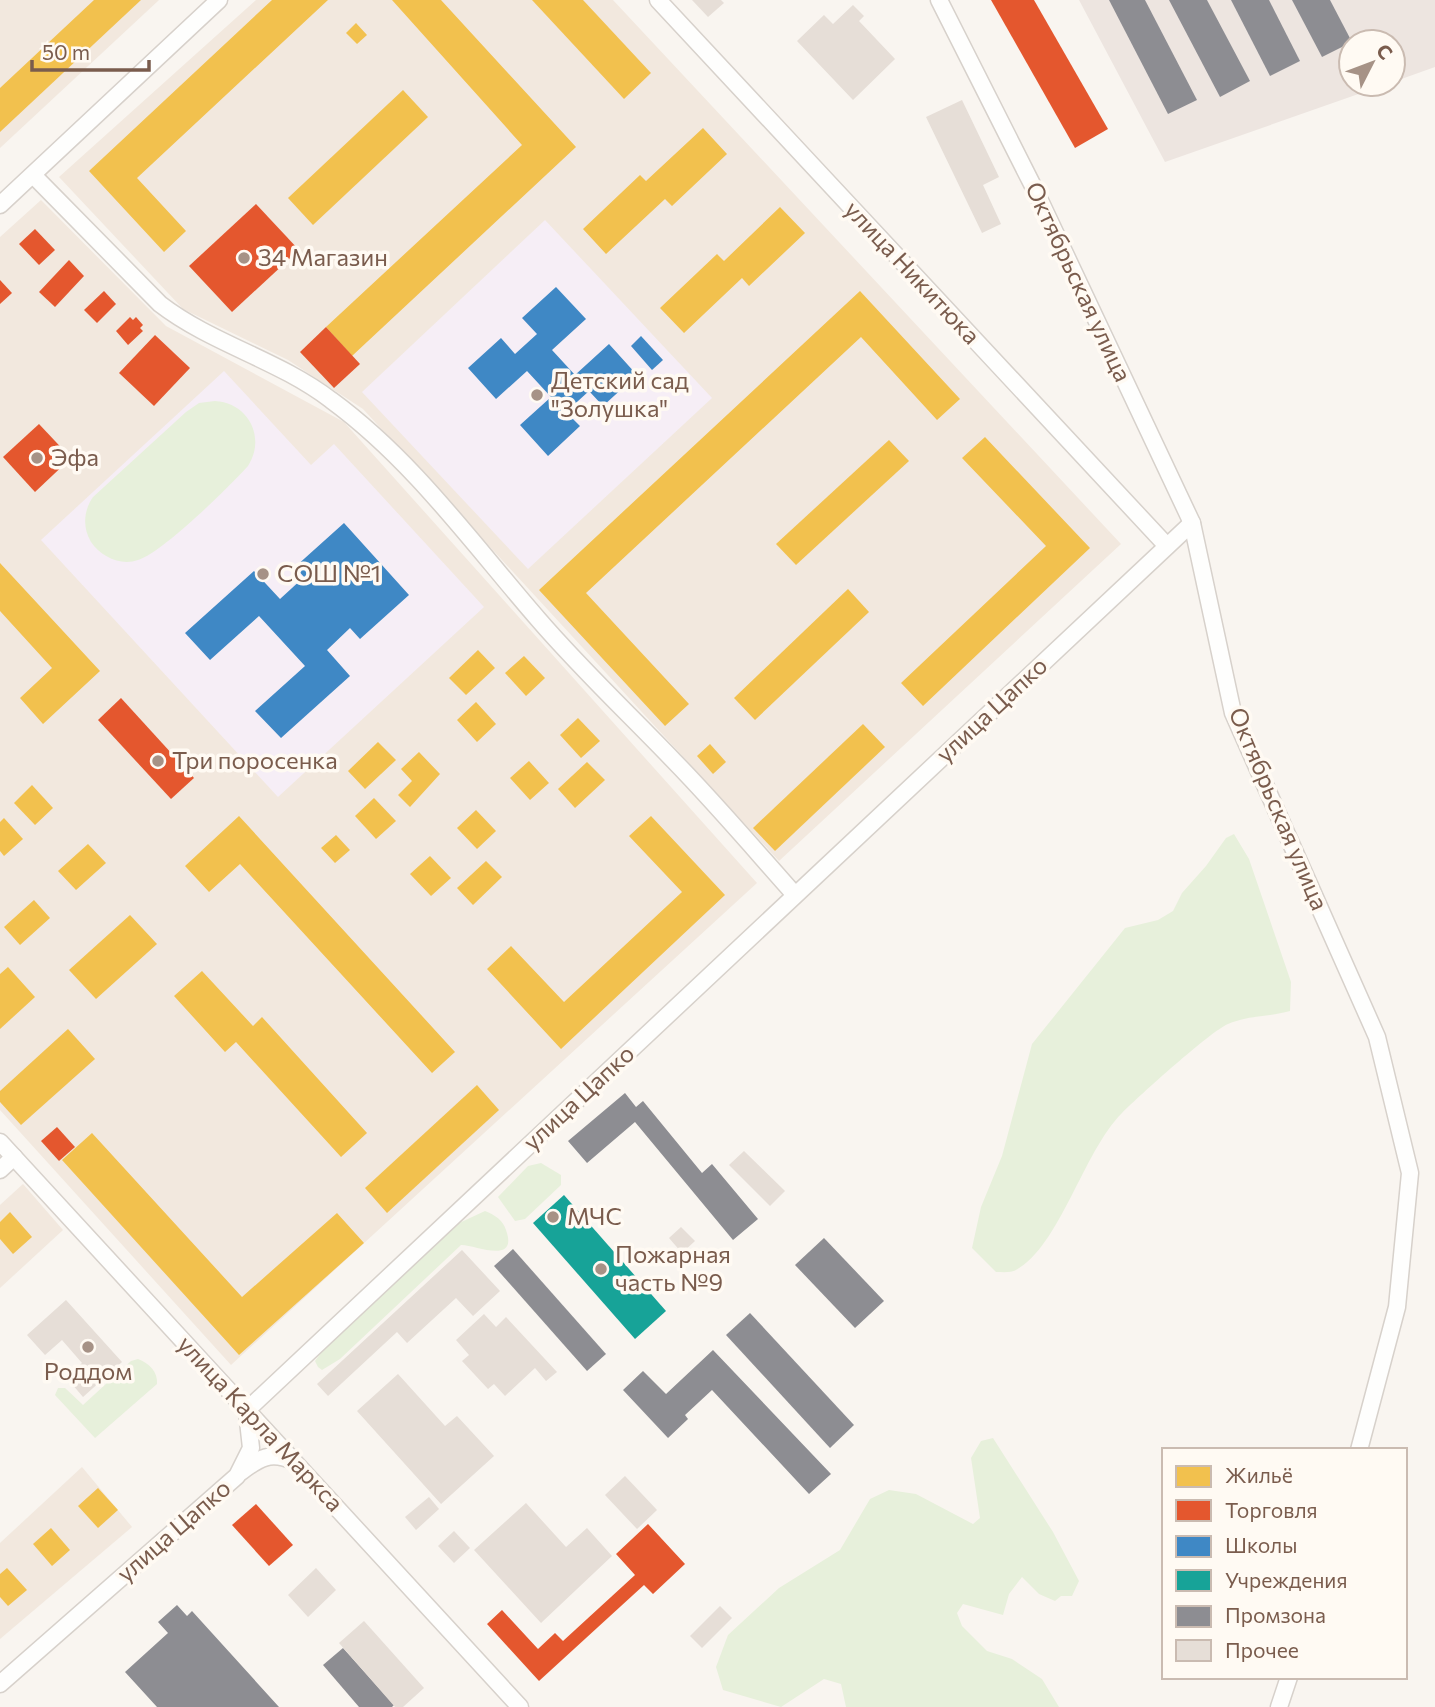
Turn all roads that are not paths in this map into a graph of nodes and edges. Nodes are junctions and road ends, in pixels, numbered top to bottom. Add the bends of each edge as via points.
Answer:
1 (219, 0) edge
2 (658, 0) edge
3 (939, 0) edge
4 (33, 175) junction
5 (0, 205) edge
6 (1192, 523) junction
7 (1167, 546) junction
8 (795, 895) junction
9 (0, 1142) edge
10 (14, 1157) junction
11 (0, 1170) edge
12 (247, 1410) junction
13 (1360, 1448) edge
14 (296, 1463) junction
15 (237, 1476) junction
16 (1288, 1679) edge
17 (0, 1684) edge
18 (520, 1707) edge
19 (1279, 1707) edge

1 - 4 street
2 - 7 street, улица Никитюка
3 - 6 street, Октябрьская улица via 1035,190
4 - 5 street
4 - 8 street via 177,317 330,399 384,445 471,536 537,618
6 - 7 street, улица Цапко
6 - 13 street, Октябрьская улица via 1233,713 1377,1037 1410,1174 1397,1307
7 - 8 street, улица Цапко
8 - 12 street, улица Цапко
9 - 10 street, улица Карла Маркса
10 - 11 street
10 - 12 street, улица Карла Маркса
12 - 14 street, улица Карла Маркса
12 - 15 street, улица Цапко via 251,1448
14 - 15 street via 276,1455 263,1456
14 - 18 street, улица Карла Маркса
15 - 17 street, улица Цапко
16 - 19 street

